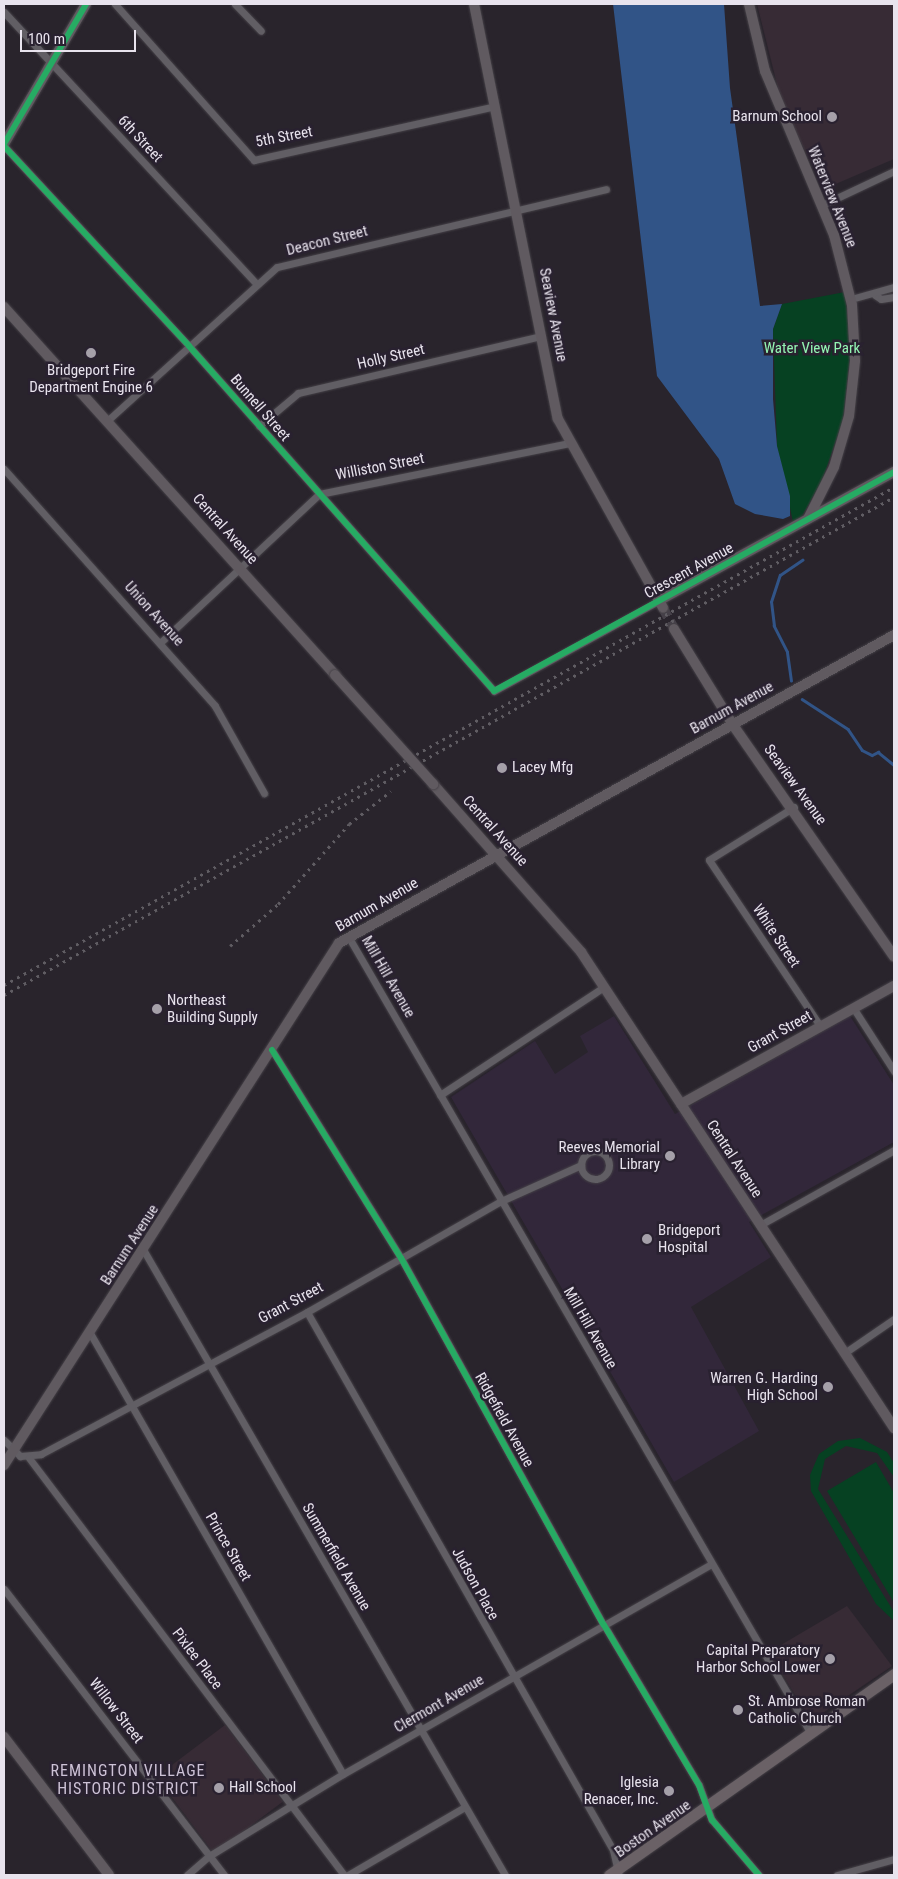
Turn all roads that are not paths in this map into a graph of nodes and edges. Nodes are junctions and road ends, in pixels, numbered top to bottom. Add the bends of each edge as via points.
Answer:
1 (86, 4) edge
2 (115, 4) edge
3 (235, 4) edge
4 (474, 4) edge
5 (749, 4) edge
6 (4, 12) edge
7 (261, 31) dead end
8 (51, 64) junction
9 (495, 106) junction
10 (4, 145) edge
11 (894, 171) edge
12 (606, 189) dead end
13 (822, 205) junction
14 (518, 210) junction
15 (257, 284) junction
16 (894, 287) edge
17 (875, 295) junction
18 (894, 297) edge
19 (851, 299) junction
20 (4, 307) edge
21 (541, 336) junction
22 (189, 346) junction
23 (107, 420) junction
24 (258, 426) junction
25 (570, 443) junction
26 (4, 469) edge
27 (894, 472) edge
28 (319, 494) junction
29 (808, 519) junction
30 (239, 567) junction
31 (662, 604) junction
32 (674, 629) tunnel mouth
33 (894, 635) edge
34 (162, 641) junction
35 (494, 691) joint
36 (733, 724) junction
37 (264, 793) dead end
38 (794, 806) junction
39 (498, 856) junction
40 (348, 936) junction
41 (894, 957) edge
42 (894, 986) edge
43 (604, 987) junction
44 (854, 1009) junction
45 (821, 1027) junction
46 (272, 1050) junction
47 (894, 1071) edge
48 (440, 1095) junction
49 (681, 1104) junction
50 (894, 1150) edge
51 (581, 1164) junction
52 (501, 1201) junction
53 (760, 1225) junction
54 (144, 1251) junction
55 (401, 1258) junction
56 (307, 1312) junction
57 (894, 1320) edge
58 (90, 1333) junction
59 (846, 1352) junction
60 (209, 1362) junction
61 (131, 1405) junction
62 (894, 1428) edge
63 (4, 1440) edge
64 (12, 1451) junction
65 (29, 1458) junction
66 (4, 1465) edge
67 (710, 1565) junction
68 (4, 1588) edge
69 (604, 1625) junction
70 (894, 1674) edge
71 (513, 1678) junction
72 (420, 1731) junction
73 (810, 1732) junction
74 (4, 1737) edge
75 (343, 1774) junction
76 (290, 1806) junction
77 (706, 1806) junction
78 (465, 1807) junction
79 (210, 1856) junction
80 (894, 1859) edge
81 (615, 1873) edge
82 (109, 1875) edge
83 (187, 1875) edge
84 (224, 1875) edge
85 (344, 1875) edge
86 (348, 1875) edge
87 (505, 1875) edge
88 (759, 1875) edge
89 (837, 1875) edge

1 - 8 main road
2 - 9 street, 5th Street via 254,160
3 - 7 street
4 - 9 main road, Seaview Avenue
5 - 13 main road, Waterview Avenue via 778,107
6 - 8 street, 6th Street
8 - 10 main road
8 - 15 street, 6th Street
9 - 14 main road, Seaview Avenue
10 - 22 street, Bunnell Street
11 - 13 street
12 - 14 street, Deacon Street
13 - 19 main road, Waterview Avenue
14 - 15 street, Deacon Street via 277,268
14 - 21 main road, Seaview Avenue
15 - 22 street, Deacon Street
16 - 17 street
17 - 18 street via 881,299
17 - 19 street
19 - 29 main road, Waterview Avenue via 855,361 849,416 834,467
20 - 23 main road, Central Avenue
21 - 24 street, Holly Street via 298,393
21 - 25 main road, Seaview Avenue via 558,419
22 - 23 street, Deacon Street
22 - 24 street, Bunnell Street
23 - 30 main road, Central Avenue
24 - 28 street, Bunnell Street
25 - 28 street, Williston Street
25 - 31 main road, Seaview Avenue
26 - 34 street, Union Avenue
27 - 29 main road, Crescent Avenue
28 - 30 street, Williston Street
28 - 35 street, Bunnell Street
29 - 31 main road, Crescent Avenue
30 - 34 street, Williston Street
30 - 39 main road, Central Avenue, bridge
31 - 35 street, Crescent Avenue
32 - 36 main road, Seaview Avenue
33 - 36 main road, Barnum Avenue
34 - 37 street, Union Avenue via 215,706
36 - 38 main road, Seaview Avenue
36 - 39 main road, Barnum Avenue
38 - 41 main road, Seaview Avenue
38 - 45 street, White Street via 709,860
39 - 40 main road, Barnum Avenue
39 - 43 main road, Central Avenue via 581,952
40 - 46 main road, Barnum Avenue via 325,960
40 - 48 street, Mill Hill Avenue
42 - 44 main road, Grant Street
43 - 48 street
43 - 49 main road, Central Avenue
44 - 45 main road, Grant Street
44 - 47 street
45 - 49 main road, Grant Street
46 - 54 main road, Barnum Avenue
46 - 55 street, Ridgefield Avenue
48 - 52 street, Mill Hill Avenue
49 - 53 main road, Central Avenue
50 - 53 street
51 - 51 street, Grant Street via 588,1176 597,1178 609,1166 604,1154 596,1151 584,1156
51 - 52 street, Grant Street via 574,1164
52 - 55 street, Grant Street
52 - 67 street, Mill Hill Avenue
53 - 59 main road, Central Avenue
54 - 58 main road, Barnum Avenue
54 - 60 street, Summerfield Avenue
55 - 56 street, Grant Street
55 - 69 street, Ridgefield Avenue
56 - 60 street, Grant Street
56 - 71 street, Judson Place
57 - 59 street
58 - 61 street, Prince Street
58 - 64 main road, Barnum Avenue
59 - 62 main road, Central Avenue
60 - 61 street, Grant Street
60 - 72 street, Summerfield Avenue
61 - 65 street, Grant Street
61 - 75 street, Prince Street
63 - 64 street
64 - 65 street
64 - 66 main road, Barnum Avenue
65 - 76 street, Pixlee Place
67 - 69 street, Clermont Avenue
67 - 73 street, Mill Hill Avenue
68 - 79 street, Willow Street
69 - 71 street, Clermont Avenue
69 - 77 street, Ridgefield Avenue via 699,1785
70 - 73 main road, Boston Avenue
71 - 72 street, Clermont Avenue
71 - 81 street, Judson Place via 613,1850
72 - 75 street, Clermont Avenue
72 - 78 street, Summerfield Avenue
73 - 77 main road, Boston Avenue
74 - 82 main road
75 - 76 street, Clermont Avenue
76 - 79 street, Clermont Avenue
76 - 85 street, Pixlee Place
77 - 81 main road, Boston Avenue
77 - 88 street, Ridgefield Avenue via 712,1820
78 - 86 street
78 - 87 street, Summerfield Avenue
79 - 83 street, Clermont Avenue
79 - 84 street, Willow Street
80 - 89 street

